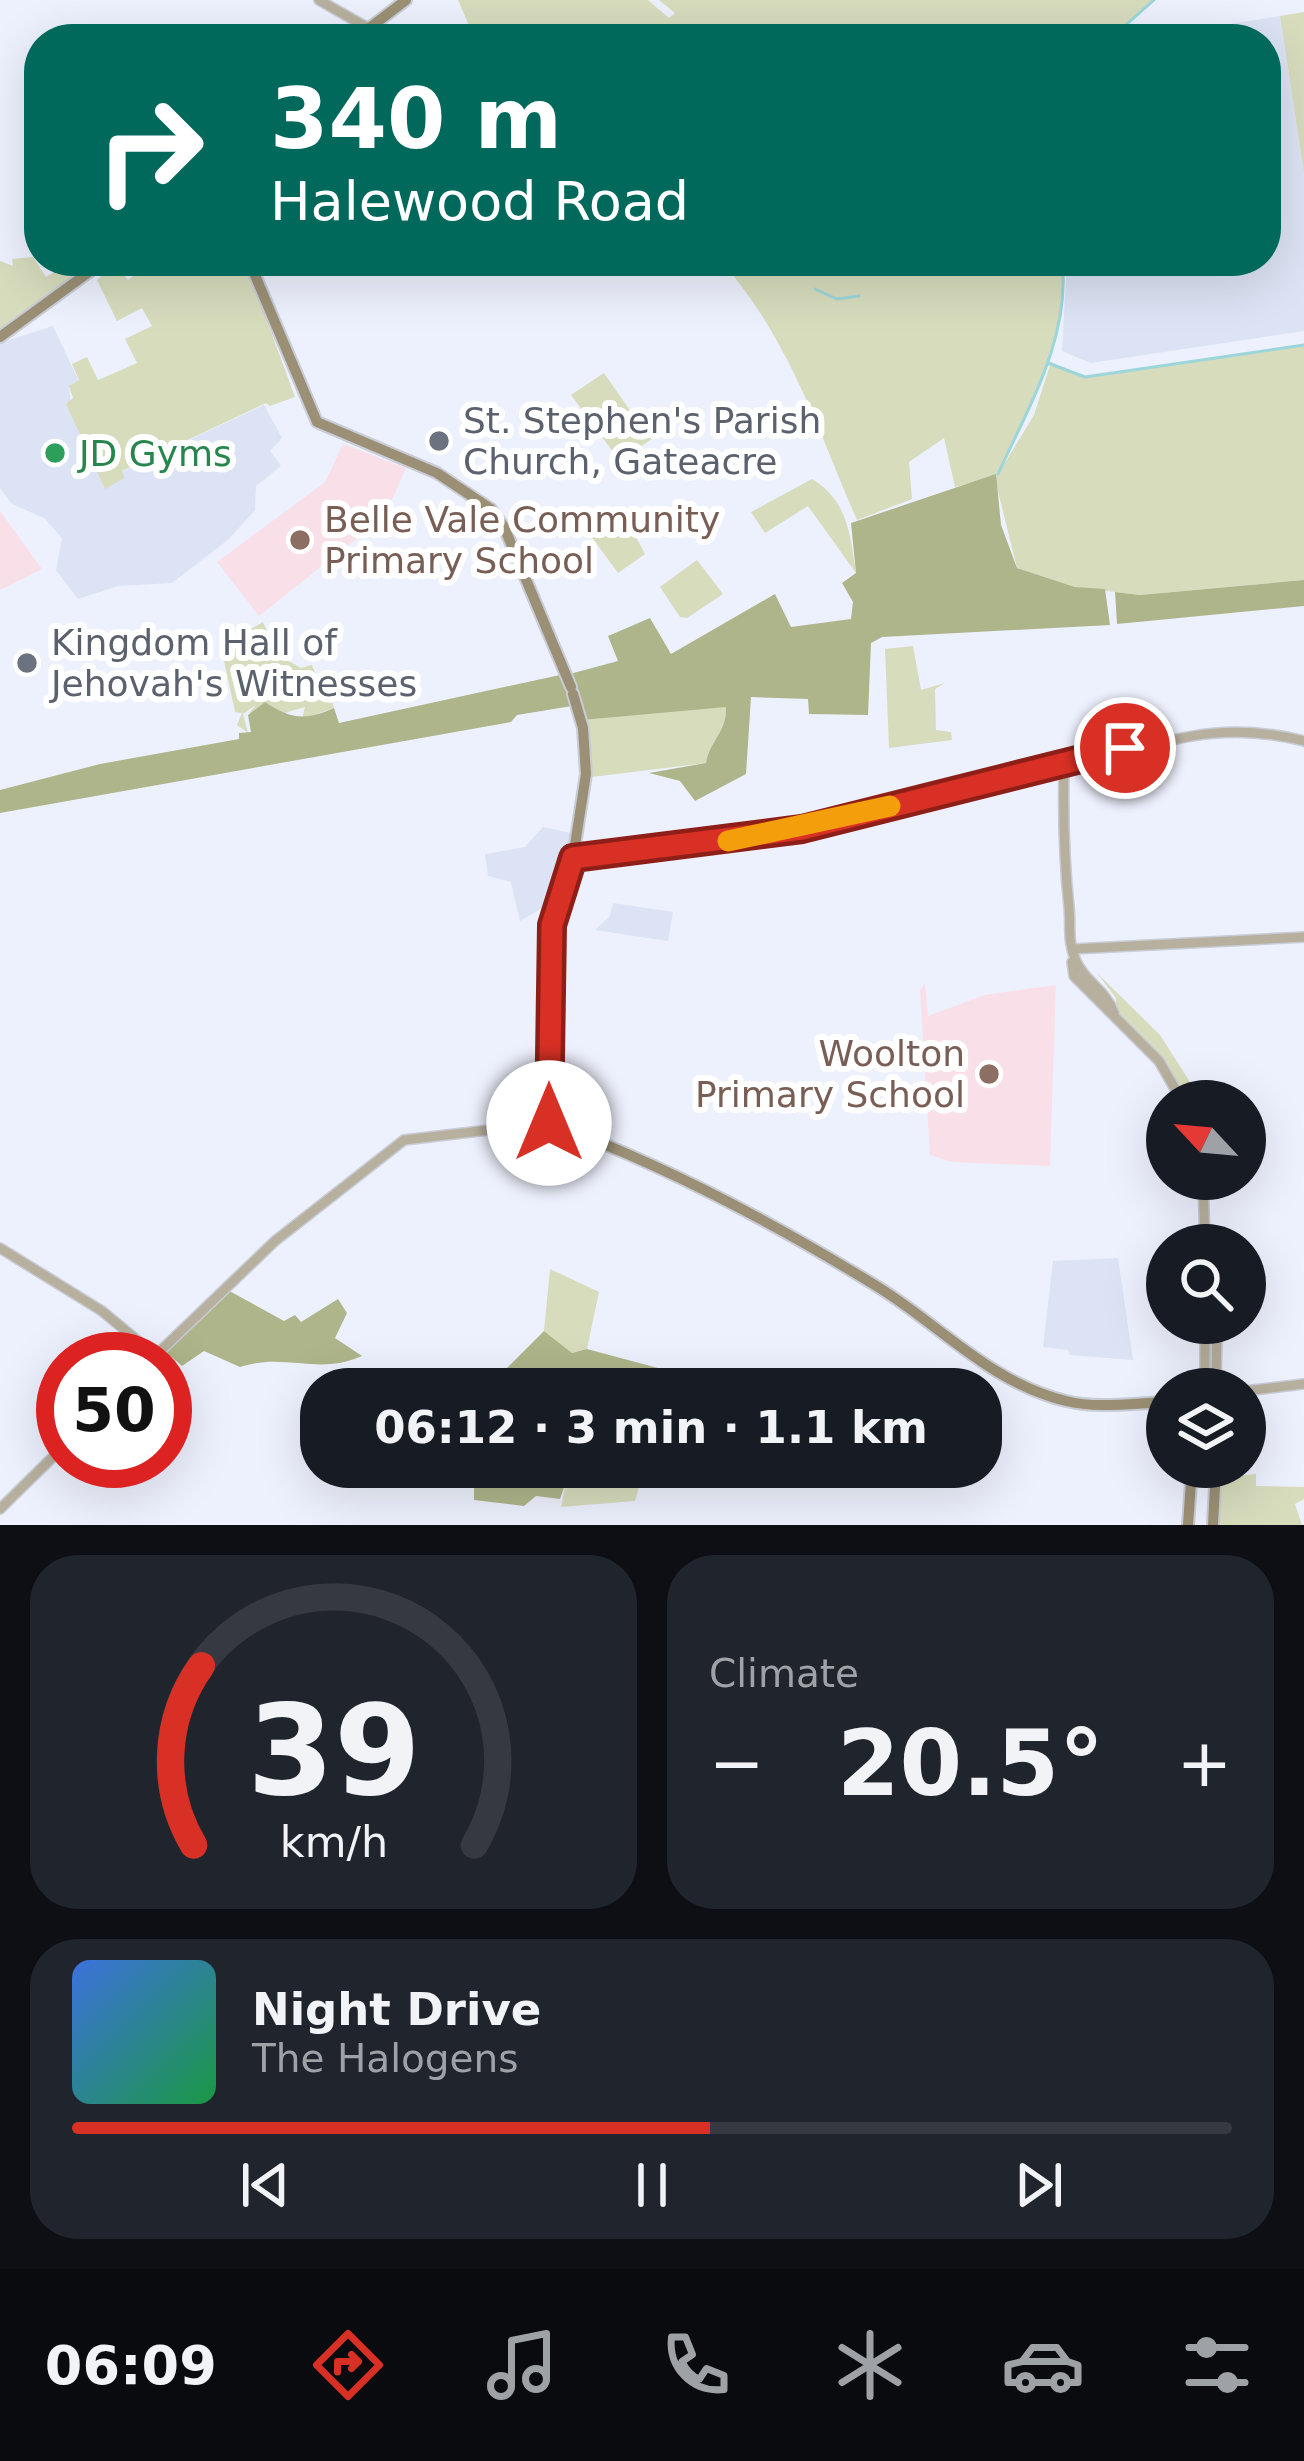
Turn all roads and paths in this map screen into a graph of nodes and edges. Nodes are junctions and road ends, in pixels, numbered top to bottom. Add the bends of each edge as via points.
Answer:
1 (319, 0) edge
2 (406, 0) edge
3 (349, 16) junction
4 (351, 24) edge
5 (362, 24) edge
6 (373, 24) edge
7 (83, 276) edge
8 (255, 276) edge
9 (0, 337) edge
10 (1304, 741) edge
11 (1064, 766) junction
12 (573, 858) junction
13 (1304, 938) edge
14 (1073, 953) junction
15 (1170, 1080) edge
16 (549, 1123) junction
17 (0, 1248) edge
18 (124, 1332) edge
19 (179, 1332) edge
20 (1304, 1384) edge
21 (1266, 1389) edge
22 (1146, 1403) edge
23 (36, 1474) edge
24 (1191, 1488) edge
25 (1215, 1488) edge
26 (0, 1510) edge
27 (1188, 1525) edge
28 (1214, 1525) edge

1 - 3 street
2 - 6 main road
3 - 4 street
3 - 5 street
7 - 9 main road
8 - 12 main road via 317,422 437,472 497,516 584,728
10 - 11 street via 1206,730
11 - 12 street via 1008,773 802,829
11 - 14 street via 1062,876
12 - 16 main road via 552,925
13 - 14 street
14 - 15 street
16 - 19 street via 404,1140 275,1241
16 - 22 main road via 775,1226 917,1312 952,1346 1032,1389 1085,1405
17 - 18 street
20 - 21 street
23 - 26 street
24 - 27 main road
25 - 28 main road

